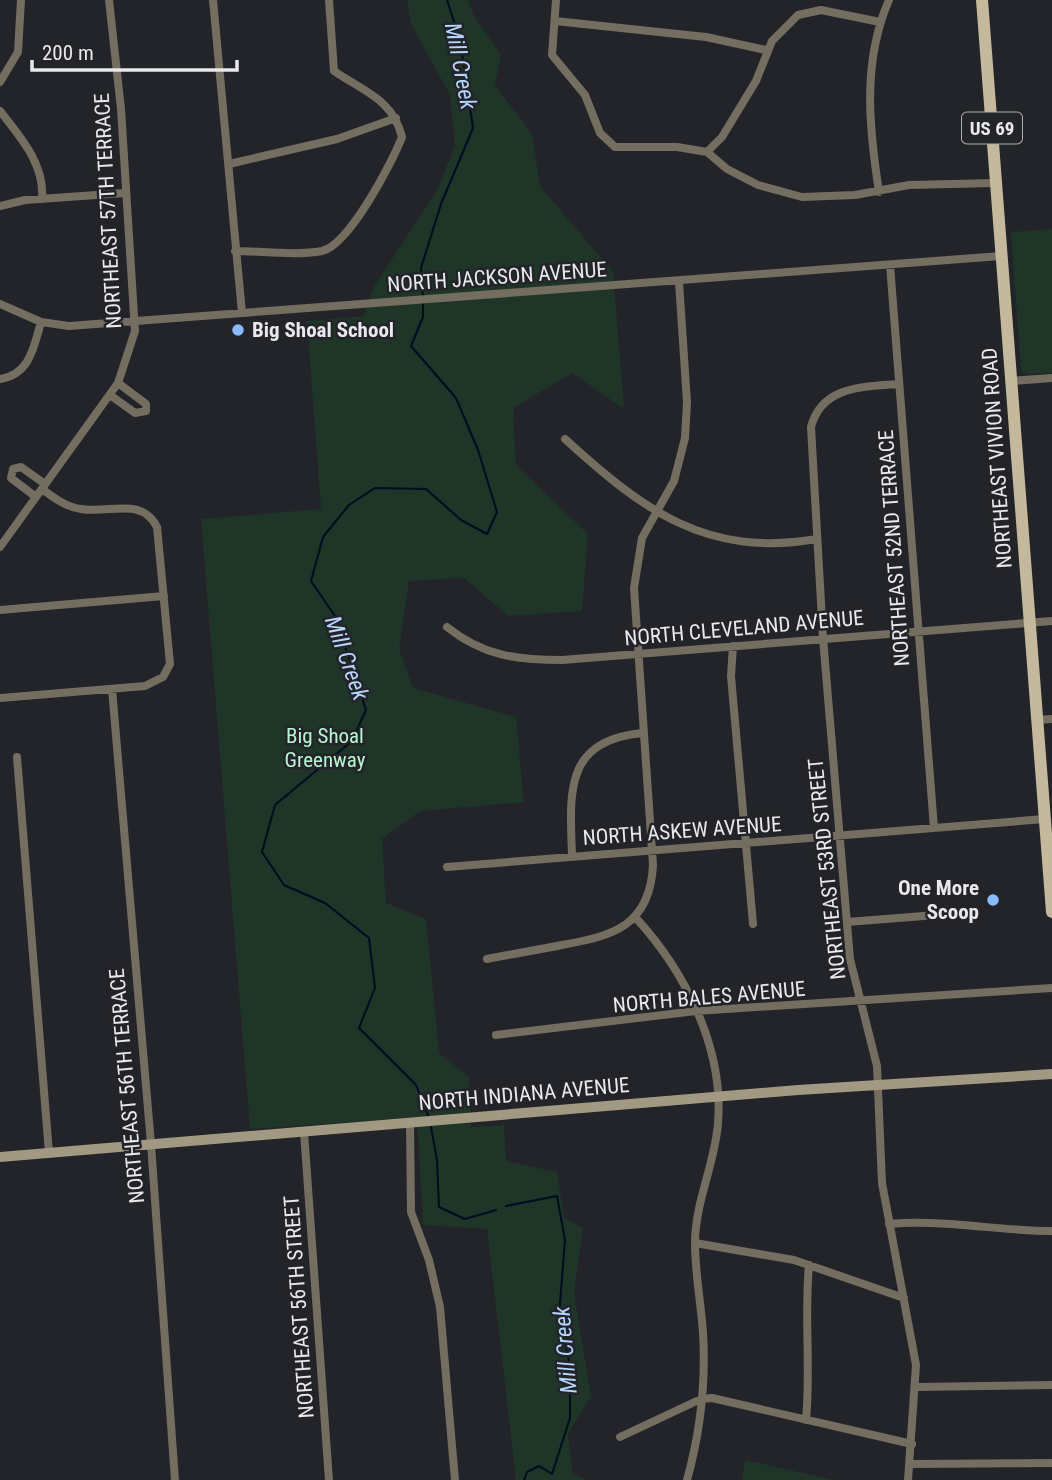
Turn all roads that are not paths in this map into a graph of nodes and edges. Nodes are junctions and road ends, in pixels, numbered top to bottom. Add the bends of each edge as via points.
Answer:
1 (21, 0) edge
2 (109, 0) edge
3 (214, 0) edge
4 (328, 0) edge
5 (890, 0) edge
6 (982, 0) edge
7 (555, 1) edge
8 (555, 21) junction
9 (880, 22) junction
10 (766, 50) junction
11 (0, 82) edge
12 (0, 111) edge
13 (396, 118) junction
14 (707, 152) junction
15 (229, 164) junction
16 (995, 183) junction
17 (879, 192) junction
18 (125, 193) junction
19 (42, 199) junction
20 (0, 206) edge
21 (235, 251) junction
22 (1001, 256) junction
23 (890, 265) junction
24 (679, 282) junction
25 (0, 304) edge
26 (242, 313) junction
27 (135, 321) junction
28 (41, 322) junction
29 (1052, 378) edge
30 (0, 379) edge
31 (1011, 381) junction
32 (118, 383) junction
33 (900, 384) junction
34 (110, 395) junction
35 (565, 439) dead end
36 (43, 487) junction
37 (36, 497) junction
38 (655, 512) junction
39 (817, 539) junction
40 (0, 547) edge
41 (164, 596) junction
42 (0, 610) edge
43 (1052, 621) edge
44 (1029, 625) junction
45 (447, 627) dead end
46 (918, 631) junction
47 (823, 638) junction
48 (733, 646) junction
49 (636, 654) junction
50 (112, 689) junction
51 (0, 698) edge
52 (1052, 719) edge
53 (1037, 720) junction
54 (643, 733) junction
55 (17, 757) dead end
56 (1045, 819) junction
57 (934, 828) junction
58 (840, 836) junction
59 (747, 843) junction
60 (652, 850) junction
61 (572, 856) junction
62 (447, 867) dead end
63 (1052, 912) edge
64 (962, 913) dead end
65 (635, 918) junction
66 (847, 922) junction
67 (752, 924) dead end
68 (487, 959) dead end
69 (1052, 988) edge
70 (862, 1002) junction
71 (696, 1011) junction
72 (496, 1035) dead end
73 (1052, 1074) edge
74 (878, 1086) junction
75 (718, 1097) junction
76 (415, 1122) junction
77 (304, 1132) junction
78 (151, 1144) junction
79 (48, 1153) junction
80 (0, 1157) edge
81 (889, 1224) junction
82 (1052, 1231) edge
83 (695, 1243) junction
84 (808, 1265) junction
85 (904, 1298) junction
86 (1052, 1385) edge
87 (917, 1387) junction
88 (701, 1399) junction
89 (806, 1420) junction
90 (620, 1437) dead end
91 (912, 1444) junction
92 (1052, 1463) edge
93 (911, 1464) junction
94 (175, 1480) edge
95 (329, 1480) edge
96 (455, 1480) edge
97 (687, 1480) edge
98 (908, 1480) edge

1 - 11 street via 19,52
2 - 18 street, NORTHEAST 57TH TERRACE
3 - 15 street
4 - 13 street via 334,71 375,94
5 - 9 street
6 - 16 main road, NORTHEAST VIVION ROAD / US 69
7 - 8 street
8 - 10 street via 706,37
8 - 14 street via 552,55 585,95 606,140 615,147
9 - 10 street via 843,12 810,11 798,15
9 - 17 street via 869,111
10 - 14 street via 756,81 722,137
12 - 19 street via 31,152
13 - 15 street via 330,141
13 - 21 street via 402,137 394,158 339,243 318,251
14 - 17 street via 742,178 785,194 830,197
15 - 21 street
16 - 17 street via 909,185
16 - 22 main road, NORTHEAST VIVION ROAD / US 69
18 - 19 street
18 - 27 street, NORTHEAST 57TH TERRACE
19 - 20 street
21 - 26 street
22 - 23 street, NORTH JACKSON AVENUE
22 - 31 main road, NORTHEAST VIVION ROAD / US 69
23 - 24 street, NORTH JACKSON AVENUE
23 - 33 street, NORTHEAST 52ND TERRACE
24 - 26 street, NORTH JACKSON AVENUE
24 - 38 street via 685,438 674,481
25 - 28 street, NORTH JACKSON AVENUE
26 - 27 street, NORTH JACKSON AVENUE
27 - 28 street, NORTH JACKSON AVENUE via 69,326
27 - 32 street, NORTHEAST 57TH TERRACE
28 - 30 street via 27,363 12,376
29 - 31 street
31 - 44 main road, NORTHEAST VIVION ROAD / US 69
32 - 34 street, NORTHEAST 57TH TERRACE
32 - 34 street via 146,404 146,411 135,413
33 - 39 street, NORTHEAST 53RD STREET via 842,391 825,401 814,417
33 - 46 street, NORTHEAST 52ND TERRACE
34 - 36 street, NORTHEAST 57TH TERRACE
35 - 38 street via 614,484
36 - 37 street, NORTHEAST 57TH TERRACE
36 - 37 street via 21,467 13,469 12,480
36 - 41 street via 79,509 130,508 145,513 157,527
37 - 40 street, NORTHEAST 57TH TERRACE
38 - 39 street via 702,534 735,541
38 - 49 street via 636,565
39 - 47 street, NORTHEAST 53RD STREET
41 - 42 street
41 - 50 street via 168,669 145,687
43 - 44 street, NORTH CLEVELAND AVENUE
44 - 46 street, NORTH CLEVELAND AVENUE
44 - 53 main road, NORTHEAST VIVION ROAD / US 69
45 - 49 street, NORTH CLEVELAND AVENUE via 477,648 511,658 562,660
46 - 47 street, NORTH CLEVELAND AVENUE
46 - 57 street, NORTHEAST 52ND TERRACE
47 - 48 street, NORTH CLEVELAND AVENUE
47 - 58 street, NORTHEAST 53RD STREET
48 - 49 street, NORTH CLEVELAND AVENUE
48 - 59 street via 731,676
49 - 54 street
50 - 51 street
50 - 78 street, NORTHEAST 56TH TERRACE
52 - 53 street
53 - 56 main road, NORTHEAST VIVION ROAD / US 69
54 - 60 street
54 - 61 street via 605,741 581,764 571,790
55 - 79 street
56 - 57 street, NORTH ASKEW AVENUE
56 - 63 main road, NORTHEAST VIVION ROAD / US 69
57 - 58 street, NORTH ASKEW AVENUE
58 - 59 street, NORTH ASKEW AVENUE
58 - 66 street, NORTHEAST 53RD STREET
59 - 60 street, NORTH ASKEW AVENUE
59 - 67 street
60 - 61 street, NORTH ASKEW AVENUE
60 - 65 street via 650,886
61 - 62 street, NORTH ASKEW AVENUE
64 - 66 street
65 - 68 street via 597,939
65 - 71 street via 676,968
66 - 70 street, NORTHEAST 53RD STREET via 851,966
69 - 70 street, NORTH BALES AVENUE
70 - 71 street, NORTH BALES AVENUE
70 - 74 street, NORTHEAST 53RD STREET via 873,1040
71 - 72 street, NORTH BALES AVENUE
71 - 75 street
73 - 74 street, NORTH INDIANA AVENUE
74 - 75 street, NORTH INDIANA AVENUE
74 - 81 street, NORTHEAST 53RD STREET via 882,1183
75 - 76 street, NORTH INDIANA AVENUE
75 - 83 street via 718,1124
76 - 77 street, NORTH INDIANA AVENUE
76 - 96 street via 411,1212 440,1307
77 - 78 street, NORTH INDIANA AVENUE
77 - 95 street, NORTHEAST 56TH STREET
78 - 79 street, NORTH INDIANA AVENUE
78 - 94 street, NORTHEAST 56TH TERRACE
79 - 80 street, NORTH INDIANA AVENUE
81 - 82 street via 932,1222 1003,1231
81 - 85 street, NORTHEAST 53RD STREET
83 - 84 street
83 - 88 street via 703,1336
84 - 85 street
84 - 89 street
85 - 87 street, NORTHEAST 53RD STREET
86 - 87 street
87 - 91 street, NORTHEAST 53RD STREET
88 - 89 street
88 - 90 street
88 - 97 street
89 - 91 street
91 - 93 street, NORTHEAST 53RD STREET
92 - 93 street
93 - 98 street, NORTHEAST 53RD STREET

